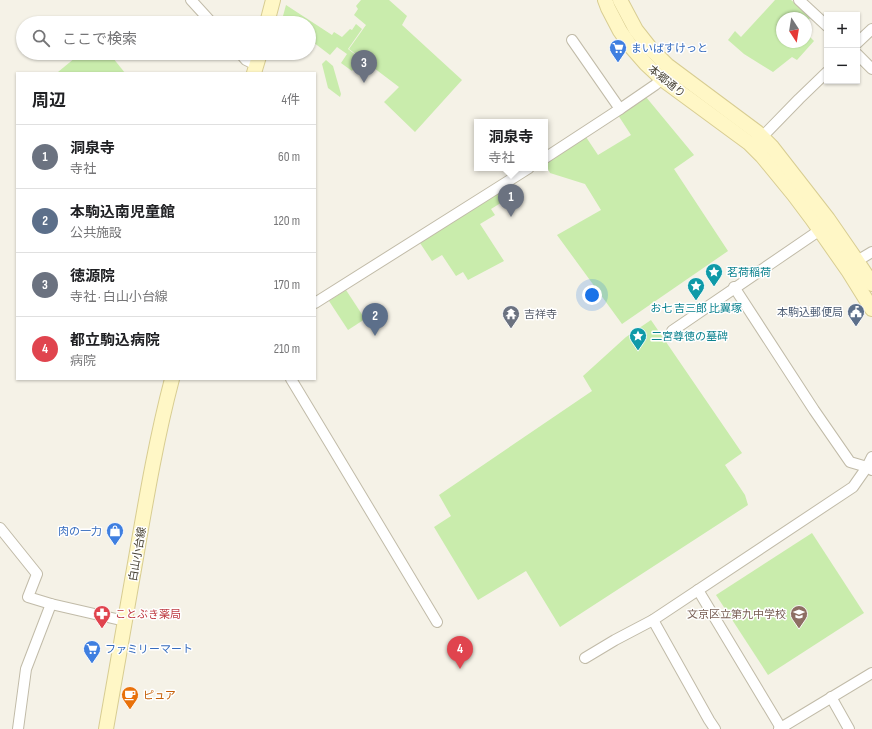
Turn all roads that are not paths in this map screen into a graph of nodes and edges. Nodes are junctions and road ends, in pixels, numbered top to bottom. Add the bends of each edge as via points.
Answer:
1 (191, 0) edge
2 (273, 0) edge
3 (605, 0) edge
4 (620, 0) edge
5 (799, 0) edge
6 (206, 16) edge
7 (269, 16) edge
8 (824, 23) edge
9 (872, 29) edge
10 (572, 40) dead end
11 (860, 40) edge
12 (860, 57) edge
13 (246, 60) edge
14 (257, 64) edge
15 (872, 69) edge
16 (824, 75) edge
17 (662, 79) junction
18 (620, 109) junction
19 (760, 134) junction
20 (749, 143) junction
21 (548, 156) edge
22 (524, 171) edge
23 (820, 230) junction
24 (872, 252) edge
25 (858, 261) junction
26 (872, 284) edge
27 (734, 287) junction
28 (316, 302) edge
29 (872, 309) edge
30 (672, 331) dead end
31 (172, 380) edge
32 (292, 380) edge
33 (872, 457) edge
34 (869, 468) edge
35 (0, 528) edge
36 (698, 590) junction
37 (51, 604) junction
38 (653, 620) junction
39 (125, 621) junction
40 (437, 622) dead end
41 (585, 658) dead end
42 (872, 673) edge
43 (832, 697) junction
44 (18, 729) edge
45 (106, 729) edge
46 (715, 729) edge
47 (780, 729) edge
48 (848, 729) edge

1 - 6 street
2 - 7 main road
3 - 17 main road, 本郷通り via 620,31 632,48
4 - 19 main road, 本郷通り via 636,30 667,65
5 - 8 street
9 - 11 street
10 - 18 street
12 - 15 street
13 - 14 street
16 - 19 street
17 - 18 street
17 - 20 main road, 本郷通り
18 - 21 street
19 - 20 street via 757,140
19 - 25 main road, 本郷通り
20 - 23 main road, 本郷通り via 772,168
22 - 28 street
23 - 27 street
23 - 29 main road
24 - 25 street
25 - 26 main road
27 - 30 street
27 - 34 street via 850,462
31 - 39 main road, 白山小台線 via 163,414
32 - 40 street
33 - 34 street
34 - 36 street via 853,487
35 - 37 street via 37,574 28,597
36 - 38 street
36 - 47 street
37 - 39 street
37 - 44 street via 26,669
38 - 41 street
38 - 46 street
39 - 45 main road, 白山小台線
42 - 43 street
43 - 47 street
43 - 48 street

